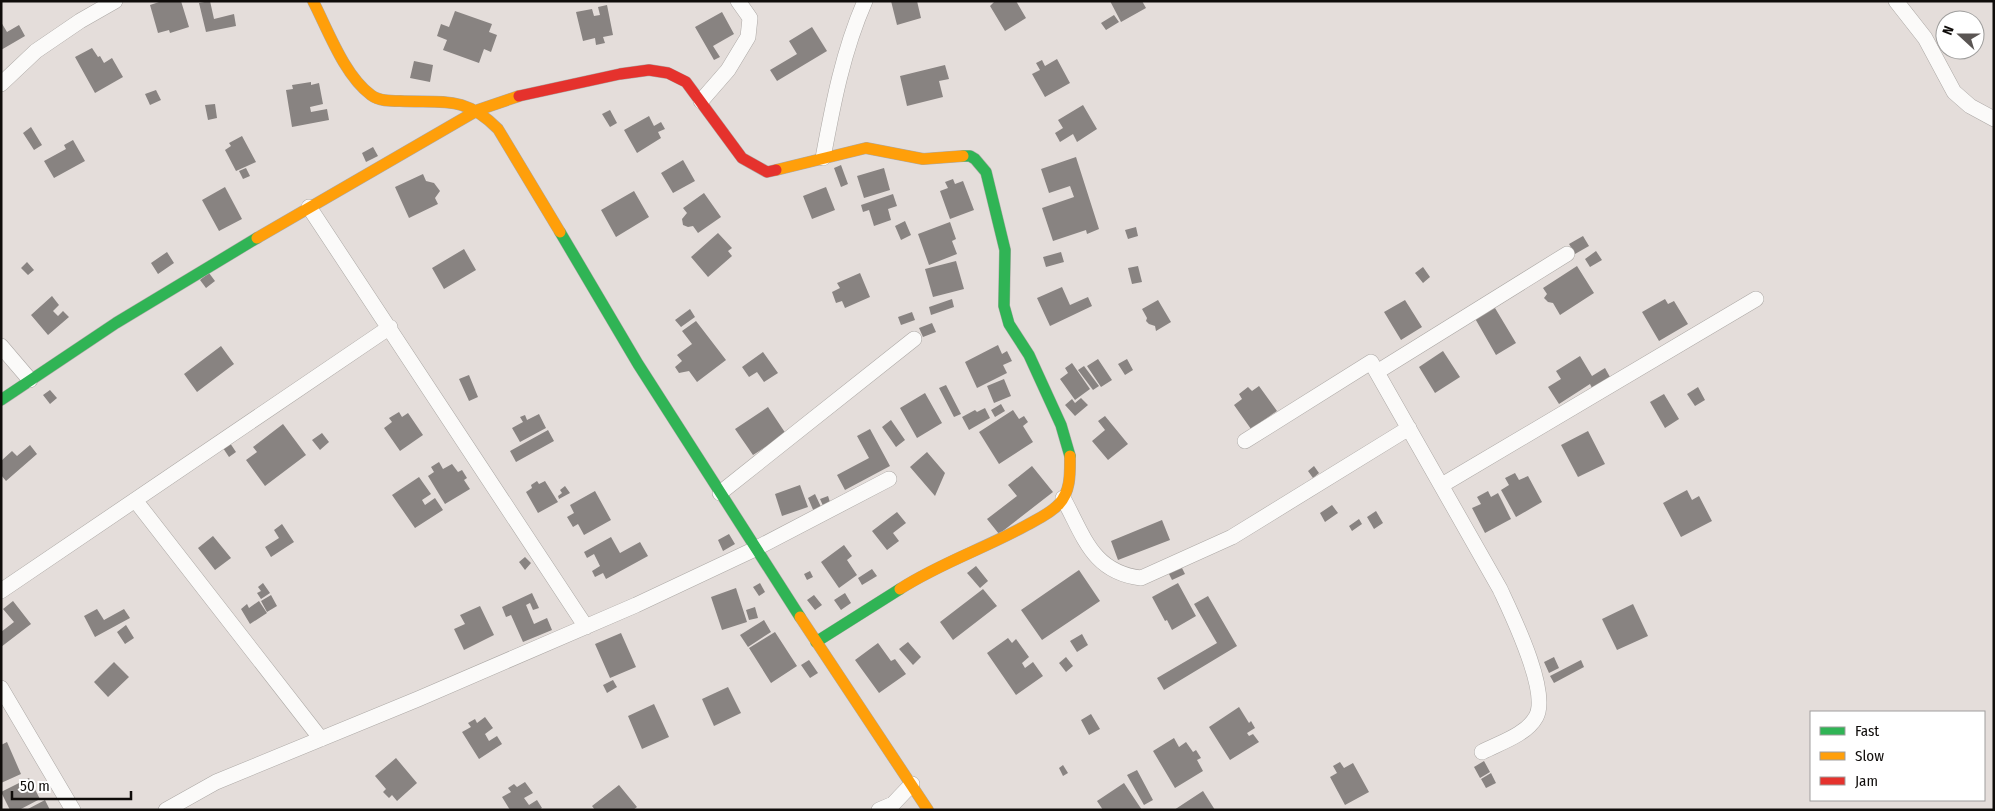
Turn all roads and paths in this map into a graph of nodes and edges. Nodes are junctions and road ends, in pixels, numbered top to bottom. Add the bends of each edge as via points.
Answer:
1 (115, 1) edge
2 (313, 1) edge
3 (738, 1) edge
4 (865, 1) edge
5 (1896, 1) edge
6 (1, 84) edge
7 (701, 101) junction
8 (478, 110) junction
9 (1994, 119) edge
10 (823, 158) junction
11 (310, 207) junction
12 (1567, 254) dead end
13 (1756, 299) dead end
14 (390, 327) junction
15 (914, 340) dead end
16 (1, 346) edge
17 (1377, 372) junction
18 (30, 380) junction
19 (1, 400) edge
20 (1409, 428) junction
21 (1245, 441) dead end
22 (889, 479) dead end
23 (1442, 485) junction
24 (720, 493) junction
25 (1063, 498) junction
26 (135, 500) junction
27 (756, 549) junction
28 (1, 591) edge
29 (586, 627) junction
30 (816, 642) junction
31 (1, 688) edge
32 (321, 739) junction
33 (1482, 752) dead end
34 (912, 784) junction
35 (73, 810) edge
36 (166, 810) edge
37 (879, 810) edge
38 (928, 810) edge

1 - 6 street via 36,51
2 - 8 street via 350,71 371,96 383,100 451,101
3 - 7 street via 750,18 748,37 728,70
4 - 10 street via 854,26 835,93
5 - 9 street via 1925,38 1954,92 1970,106
7 - 8 street via 686,82 668,73 649,70 509,98
7 - 10 street via 730,145 755,167 767,172
8 - 11 street
8 - 24 street via 488,117 512,151 594,292
10 - 25 street via 866,148 923,159 970,156 982,164 1005,250 1004,306 1009,324 1029,355 1048,395 1070,456 1070,478
11 - 14 street
11 - 18 street via 116,323
12 - 17 street
13 - 23 street
14 - 26 street
14 - 29 street
15 - 24 street
16 - 18 street
17 - 20 street
17 - 21 street via 1371,362
18 - 19 street
20 - 23 street
20 - 25 street via 1232,537 1141,578 1111,570 1102,563
22 - 27 street
23 - 33 street via 1500,589 1532,667 1540,702 1537,715 1524,730
24 - 27 street
25 - 30 street via 1037,519 904,586
26 - 28 street
26 - 32 street
27 - 29 street
27 - 30 street
29 - 32 street
30 - 34 street
31 - 35 street
32 - 36 street via 216,782
34 - 37 street via 893,804
34 - 38 street

